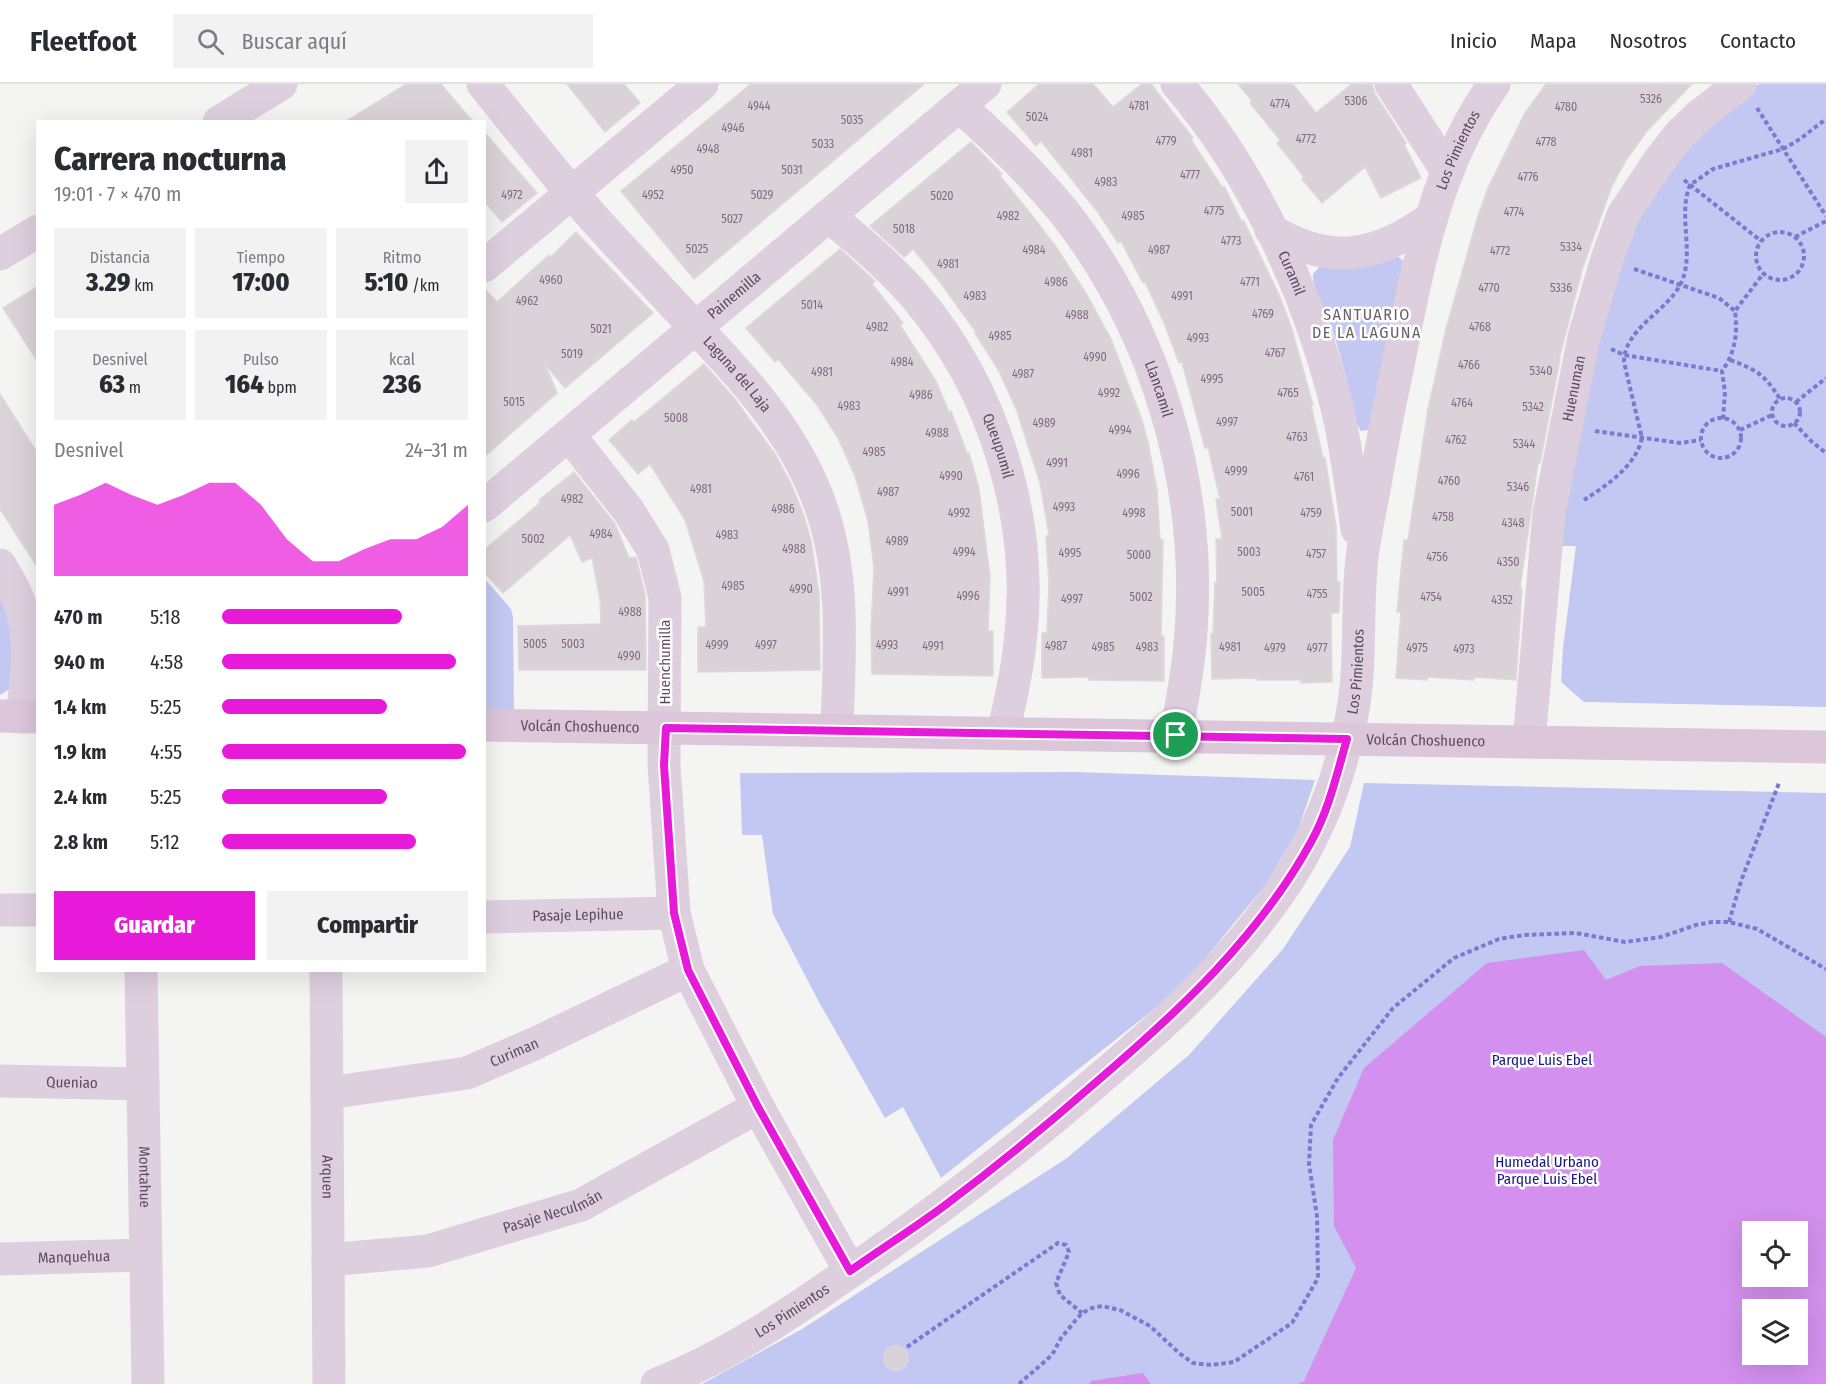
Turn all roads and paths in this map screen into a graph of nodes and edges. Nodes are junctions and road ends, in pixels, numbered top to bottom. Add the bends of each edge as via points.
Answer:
1 (483, 84) edge
2 (702, 84) edge
3 (985, 84) edge
4 (1177, 84) edge
5 (1391, 84) edge
6 (1494, 84) edge
7 (270, 87) edge
8 (1747, 93) edge
9 (959, 106) junction
10 (1826, 119) edge
11 (222, 120) edge
12 (1783, 149) junction
13 (1659, 161) junction
14 (1447, 171) junction
15 (1690, 185) junction
16 (572, 193) junction
17 (828, 216) junction
18 (1826, 216) edge
19 (1430, 219) junction
20 (1826, 222) edge
21 (1271, 230) junction
22 (1796, 237) junction
23 (35, 238) edge
24 (1761, 241) junction
25 (0, 254) edge
26 (1607, 259) junction
27 (486, 264) edge
28 (1763, 274) junction
29 (1680, 286) junction
30 (1735, 311) junction
31 (695, 329) junction
32 (1584, 337) junction
33 (1624, 355) junction
34 (1730, 360) junction
35 (1722, 371) junction
36 (1826, 378) edge
37 (1780, 399) junction
38 (1796, 402) junction
39 (1772, 415) junction
40 (1724, 419) junction
41 (1794, 423) junction
42 (1565, 426) junction
43 (1740, 430) junction
44 (569, 435) junction
45 (1642, 438) junction
46 (1701, 440) junction
47 (1826, 453) edge
48 (486, 504) edge
49 (1550, 513) junction
50 (1362, 558) junction
51 (0, 565) edge
52 (20, 717) edge
53 (486, 725) edge
54 (666, 728) junction
55 (837, 730) junction
56 (1003, 733) junction
57 (1176, 735) junction
58 (1347, 739) junction
59 (1529, 742) junction
60 (1826, 747) edge
61 (1779, 783) dead end
62 (0, 910) edge
63 (36, 910) edge
64 (674, 913) junction
65 (486, 917) edge
66 (1729, 922) junction
67 (1826, 969) edge
68 (688, 970) junction
69 (141, 972) edge
70 (326, 972) edge
71 (0, 1081) edge
72 (143, 1084) junction
73 (328, 1093) junction
74 (758, 1107) junction
75 (146, 1255) junction
76 (0, 1259) edge
77 (328, 1260) junction
78 (850, 1271) junction
79 (1082, 1313) junction
80 (907, 1347) dead end
81 (148, 1384) edge
82 (329, 1384) edge
83 (657, 1384) edge
84 (1019, 1384) edge

1 - 16 street, Laguna del Laja
2 - 16 street
3 - 9 street, Painemilla
4 - 21 street, Curamil via 1224,146
5 - 14 street
6 - 14 street, Los Pimientos
7 - 11 street
8 - 12 path
8 - 13 street, Huenuman via 1700,115
9 - 17 street, Painemilla
9 - 57 street, Llancamil via 1033,176 1093,253 1140,340 1158,386 1184,482 1193,582 1186,681
10 - 12 path
12 - 15 path via 1713,169
12 - 18 path
13 - 15 path
13 - 26 street, Huenuman via 1623,215
14 - 19 street, Los Pimientos
15 - 24 path
15 - 29 path via 1686,199 1685,272
16 - 27 street
16 - 31 street, Laguna del Laja
17 - 31 street, Painemilla
17 - 56 street, Queupumil via 890,268 922,305 961,362 995,434 1008,474 1022,557 1021,642
19 - 21 street via 1387,245 1356,252 1312,250
19 - 50 street, Los Pimientos via 1388,413
20 - 22 path
21 - 50 street, Curamil via 1310,319 1327,371 1346,453
22 - 24 path via 1772,233
22 - 28 path via 1805,254 1798,273 1781,281
23 - 25 street
24 - 28 path via 1755,258
26 - 29 path
26 - 32 street, Huenuman
28 - 30 path
29 - 30 path via 1719,298
29 - 33 path via 1643,324
30 - 34 path via 1737,330
31 - 44 street, Painemilla
31 - 55 street, Laguna del Laja via 772,414 798,456 822,510 839,603
32 - 33 path
32 - 42 street, Huenuman
33 - 35 path
33 - 45 path
34 - 35 path
34 - 37 path via 1758,371
35 - 40 path
36 - 38 path
37 - 38 path
37 - 39 path
38 - 41 path via 1800,413
39 - 41 path via 1781,425
39 - 43 path
40 - 43 path
40 - 46 path via 1707,424
41 - 47 path
42 - 45 path
42 - 49 street, Huenuman
43 - 46 path via 1739,448 1726,458 1709,455
44 - 48 street, Painemilla
44 - 54 street, Huenchumilla via 628,510 653,550 665,598
45 - 46 path via 1680,443
45 - 49 path via 1634,458 1604,487 1575,505
49 - 59 street, Huenuman
50 - 58 street, Los Pimientos via 1356,692
51 - 52 street via 19,600 26,631 25,693
53 - 54 street, Volcán Choshuenco
54 - 55 street, Volcán Choshuenco
54 - 64 street, Huenchumilla via 664,765
55 - 56 street, Volcán Choshuenco
56 - 57 street, Volcán Choshuenco
57 - 58 street, Volcán Choshuenco
58 - 59 street, Volcán Choshuenco
58 - 78 street, Los Pimientos via 1313,839 1272,903 1224,962 1149,1036 1029,1140 943,1207
59 - 60 street, Volcán Choshuenco
61 - 66 path
62 - 63 street
64 - 65 street, Pasaje Lepihue
64 - 68 street, Huenchumilla
66 - 67 path via 1756,929
66 - 79 path via 1696,925 1661,937 1624,942 1576,933 1499,939 1454,958 1393,1008 1338,1078 1311,1125 1309,1164 1317,1216 1318,1278 1292,1323 1234,1362 1193,1363 1150,1326 1120,1310 1102,1306
68 - 73 street, Curiman via 467,1073
68 - 74 street, Huenchumilla
69 - 72 street, Montahue
70 - 73 street, Arquen
71 - 72 street, Queniao
72 - 75 street, Montahue
73 - 77 street, Arquen
74 - 77 street, Pasaje Neculmán via 581,1205 428,1251
74 - 78 street, Huenchumilla
75 - 76 street, Manquehua
75 - 81 street, Montahue
77 - 82 street, Arquen
78 - 83 street, Los Pimientos via 732,1348
79 - 80 path via 1060,1295 1056,1283 1069,1252 1066,1245 1058,1243
79 - 84 path via 1052,1355

